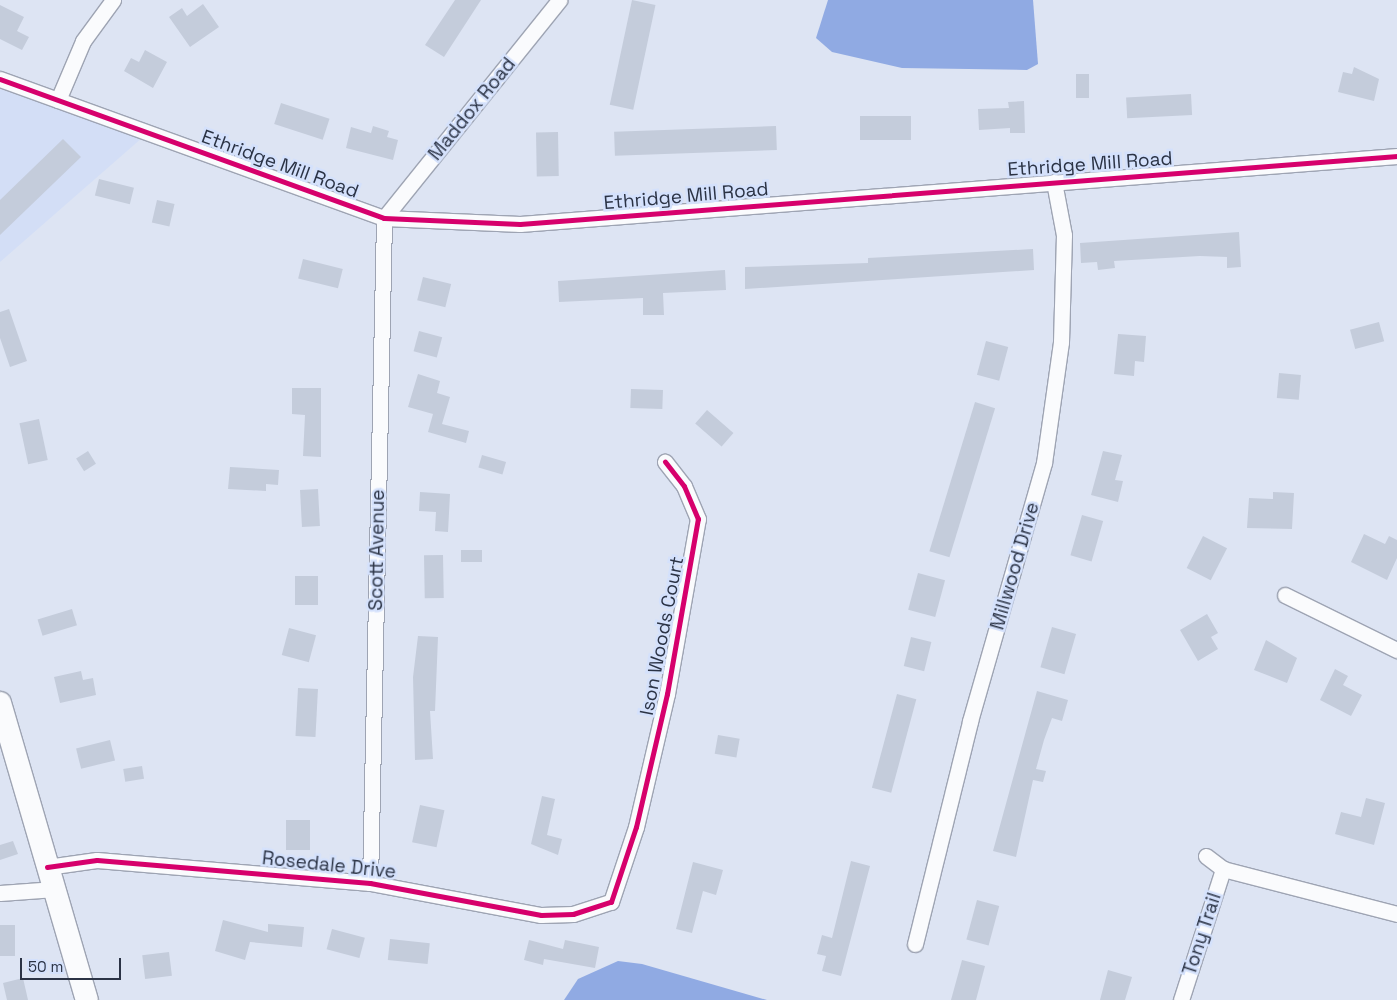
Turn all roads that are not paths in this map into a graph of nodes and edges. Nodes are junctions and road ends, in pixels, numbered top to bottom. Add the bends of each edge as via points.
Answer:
1 (112, 0) edge
2 (559, 0) edge
3 (0, 79) edge
4 (58, 100) junction
5 (1397, 156) edge
6 (1054, 182) junction
7 (384, 218) junction
8 (665, 462) dead end
9 (1285, 595) dead end
10 (1397, 650) edge
11 (0, 702) edge
12 (1206, 856) dead end
13 (47, 867) junction
14 (1224, 868) junction
15 (370, 882) junction
16 (55, 889) junction
17 (0, 893) edge
18 (605, 904) joint
19 (1397, 914) edge
20 (915, 944) dead end
21 (87, 1000) edge
22 (1181, 1000) edge

1 - 4 street via 83,41
2 - 7 street, Maddox Road
3 - 4 street, Ethridge Mill Road
4 - 7 street, Ethridge Mill Road
5 - 6 street, Ethridge Mill Road
6 - 7 street, Ethridge Mill Road via 520,224
6 - 20 street, Millwood Drive via 1064,235 1062,342 1044,463 970,721
7 - 15 street, Scott Avenue
8 - 18 street, Ison Woods Court via 684,486 698,519 691,580 636,827 611,902
9 - 10 street
11 - 13 main road
12 - 14 street
13 - 15 street, Rosedale Drive via 97,860
13 - 16 main road
14 - 19 street
14 - 22 street, Tony Trail
15 - 18 street, Rosedale Drive via 541,915 573,914
16 - 17 street
16 - 21 main road

